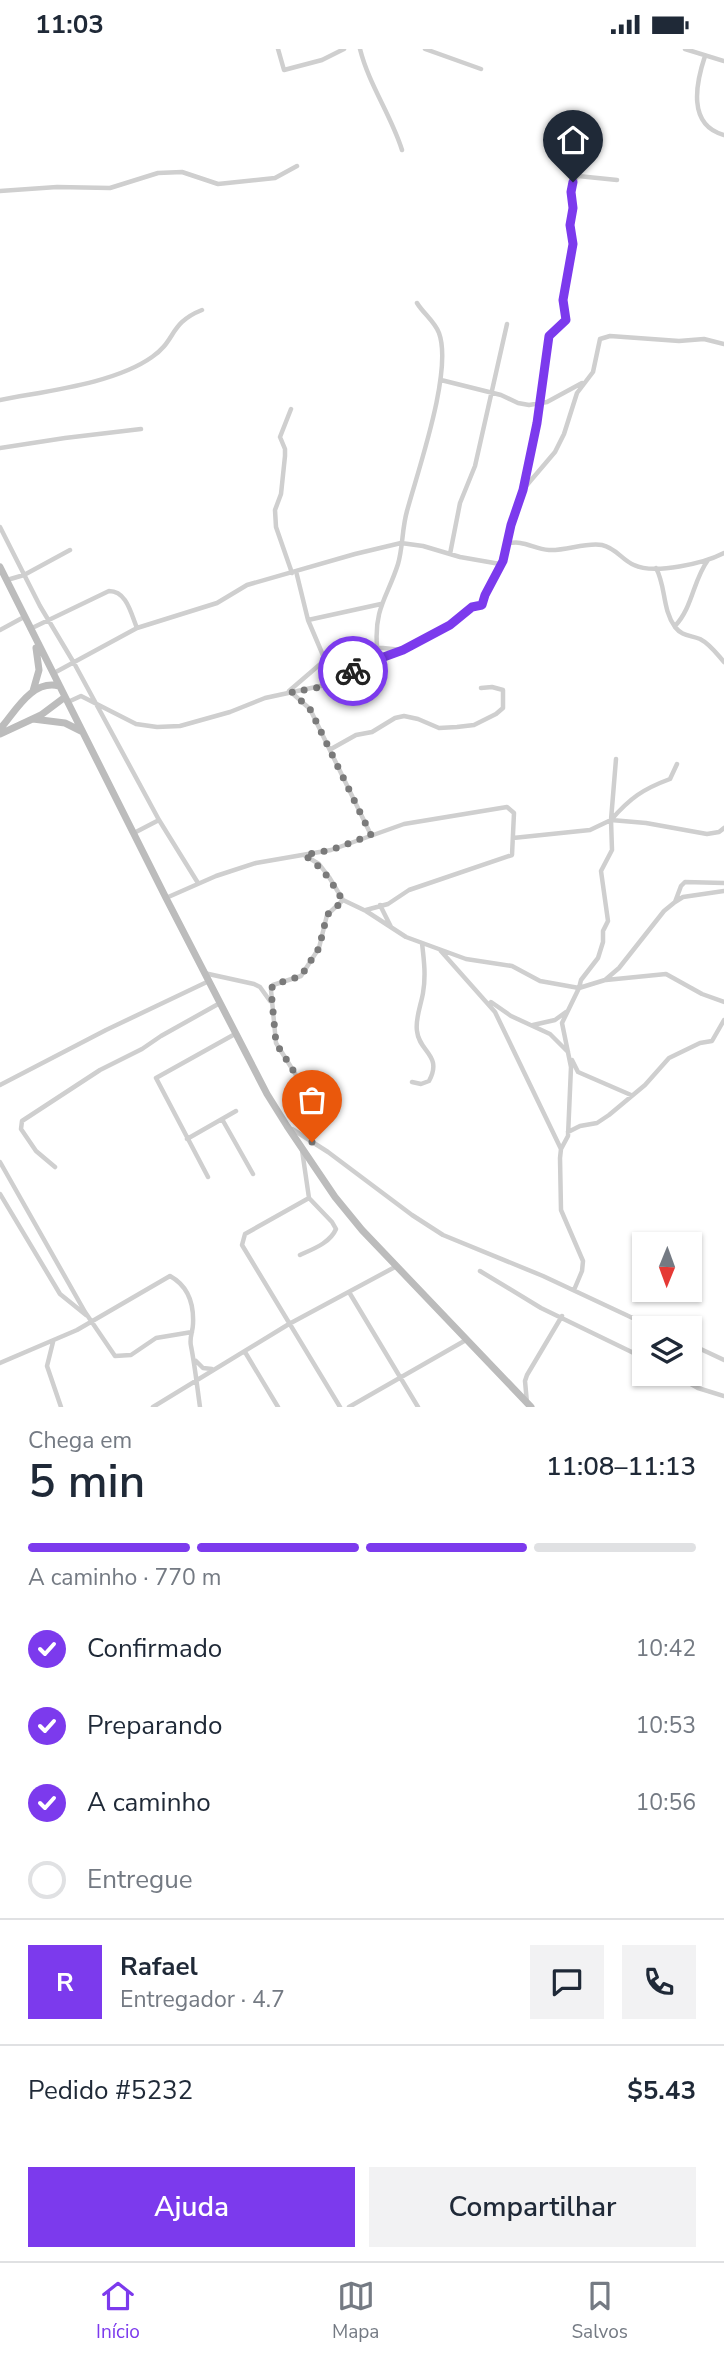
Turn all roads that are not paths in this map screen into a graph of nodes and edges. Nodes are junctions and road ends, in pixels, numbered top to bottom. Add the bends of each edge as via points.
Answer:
1 (278, 49) edge
2 (344, 49) edge
3 (360, 49) edge
4 (425, 49) edge
5 (685, 49) edge
6 (694, 50) edge
7 (705, 56) junction
8 (724, 61) edge
9 (481, 69) dead end
10 (724, 135) edge
11 (402, 150) dead end
12 (297, 166) dead end
13 (617, 180) dead end
14 (0, 191) edge
15 (417, 303) dead end
16 (202, 310) dead end
17 (507, 324) dead end
18 (724, 344) edge
19 (441, 380) junction
20 (583, 382) junction
21 (491, 392) junction
22 (0, 400) edge
23 (540, 404) junction
24 (291, 409) dead end
25 (141, 429) dead end
26 (0, 448) edge
27 (523, 490) junction
28 (0, 527) edge
29 (401, 543) junction
30 (507, 544) junction
31 (70, 550) dead end
32 (724, 553) edge
33 (450, 554) junction
34 (708, 559) junction
35 (500, 564) junction
36 (0, 567) edge
37 (656, 568) junction
38 (294, 572) junction
39 (24, 575) junction
40 (7, 580) junction
41 (382, 604) junction
42 (24, 617) junction
43 (49, 619) junction
44 (308, 620) junction
45 (675, 626) junction
46 (138, 628) junction
47 (0, 630) edge
48 (32, 632) junction
49 (377, 646) junction
50 (403, 650) junction
51 (325, 660) junction
52 (724, 662) edge
53 (74, 663) junction
54 (53, 674) junction
55 (59, 686) junction
56 (481, 688) dead end
57 (32, 692) junction
58 (290, 692) junction
59 (66, 700) junction
60 (95, 703) junction
61 (30, 719) junction
62 (0, 731) edge
63 (82, 732) junction
64 (331, 748) junction
65 (615, 759) dead end
66 (677, 764) dead end
67 (159, 820) junction
68 (611, 820) junction
69 (724, 828) edge
70 (134, 833) junction
71 (371, 835) junction
72 (513, 838) junction
73 (304, 855) junction
74 (198, 883) junction
75 (724, 883) edge
76 (724, 891) edge
77 (166, 898) junction
78 (343, 901) junction
79 (675, 902) junction
80 (380, 905) junction
81 (366, 911) junction
82 (392, 928) junction
83 (422, 943) junction
84 (439, 950) junction
85 (204, 973) junction
86 (605, 980) junction
87 (209, 981) junction
88 (579, 988) junction
89 (484, 998) junction
90 (271, 1002) junction
91 (724, 1002) edge
92 (220, 1003) junction
93 (567, 1011) junction
94 (724, 1020) edge
95 (531, 1025) junction
96 (236, 1033) junction
97 (569, 1053) junction
98 (412, 1082) dead end
99 (0, 1085) edge
100 (631, 1095) junction
101 (236, 1111) dead end
102 (222, 1119) junction
103 (287, 1126) junction
104 (568, 1132) junction
105 (187, 1139) junction
106 (312, 1142) junction
107 (302, 1149) junction
108 (561, 1149) junction
109 (0, 1162) edge
110 (55, 1167) dead end
111 (253, 1174) dead end
112 (208, 1177) dead end
113 (0, 1193) edge
114 (309, 1198) junction
115 (300, 1255) dead end
116 (395, 1267) junction
117 (480, 1271) dead end
118 (574, 1290) junction
119 (349, 1291) junction
120 (562, 1316) junction
121 (632, 1318) edge
122 (92, 1319) junction
123 (289, 1324) junction
124 (192, 1332) junction
125 (466, 1341) junction
126 (53, 1342) junction
127 (702, 1350) edge
128 (245, 1352) junction
129 (632, 1352) edge
130 (195, 1360) junction
131 (724, 1360) edge
132 (0, 1363) edge
133 (216, 1368) junction
134 (400, 1377) junction
135 (196, 1381) junction
136 (694, 1386) edge
137 (724, 1397) edge
138 (529, 1405) edge
139 (61, 1407) edge
140 (153, 1407) edge
141 (200, 1407) edge
142 (278, 1407) edge
143 (340, 1407) edge
144 (349, 1407) edge
145 (418, 1407) edge

1 - 2 street via 285,70
3 - 11 street
4 - 9 street
5 - 6 street
6 - 7 street
7 - 8 street
7 - 10 street via 698,78 699,114
12 - 14 street via 275,178 218,184 182,172 158,173 110,188
13 - 23 street via 581,176 573,182 573,244 563,300 566,320 549,336
15 - 19 street via 438,331 443,351
16 - 22 street via 187,316 164,346 136,365 99,380
17 - 21 street
18 - 20 street via 704,338 603,337 593,372
19 - 21 street
19 - 29 street
20 - 23 street
20 - 27 street via 555,452
21 - 23 street via 518,403
21 - 33 street
23 - 27 street
24 - 38 street via 280,437 285,456 275,514 278,536
25 - 26 street
27 - 30 street
28 - 39 street
29 - 33 street
29 - 38 street
29 - 41 street via 399,562
30 - 35 street
30 - 37 street via 523,542 549,550 598,544 614,549 637,567
31 - 39 street
32 - 34 street
33 - 35 street
34 - 37 street
34 - 45 street via 688,610
35 - 50 street via 482,605
36 - 40 main road
37 - 45 street
38 - 44 street
38 - 46 street via 247,585 217,603
39 - 40 street
39 - 43 street
40 - 42 main road
41 - 44 street
41 - 49 street via 376,622
42 - 47 street
42 - 48 main road
43 - 46 street via 114,591 123,596
43 - 48 street
43 - 53 street
44 - 51 street
45 - 52 street via 710,646
46 - 53 street
48 - 54 main road
48 - 57 main road via 39,670
49 - 50 street
49 - 51 street
50 - 58 street via 358,667 339,682
51 - 58 street
53 - 54 street
53 - 60 street
54 - 55 main road
55 - 57 main road via 44,685
55 - 59 main road
56 - 64 street via 503,690 503,708 474,725 439,728 404,716
57 - 62 main road
58 - 60 street via 180,726 136,724
58 - 64 street via 310,709
59 - 60 street via 80,697
59 - 61 main road
59 - 63 main road
60 - 67 street
61 - 62 main road
61 - 63 main road via 65,723
63 - 70 main road
64 - 71 street
65 - 68 street
66 - 68 street via 670,779 644,789
67 - 70 street
67 - 74 street
68 - 69 street via 707,834
68 - 72 street via 590,829
68 - 88 street via 612,850 601,871 608,921 598,958
70 - 77 main road
71 - 72 street via 414,821 507,807 514,813
71 - 73 street
72 - 80 street via 512,855 409,890
73 - 74 street via 256,863
73 - 78 street via 324,870
74 - 77 street
75 - 79 street via 685,882
76 - 79 street
77 - 85 main road
78 - 81 street
78 - 90 street via 327,915 321,943 306,970 273,985
79 - 86 street
80 - 81 street
80 - 82 street
81 - 82 street
82 - 83 street
83 - 84 street
83 - 98 street via 424,991 416,1030 430,1053 433,1073 429,1081
84 - 88 street via 512,966 540,981
84 - 89 street
85 - 87 main road
85 - 90 street via 260,987
86 - 88 street
86 - 91 street via 666,974
87 - 92 main road
87 - 99 street
88 - 93 street
89 - 95 street
89 - 108 street
90 - 106 street via 276,1043 296,1075 296,1097
92 - 96 main road
92 - 110 street via 100,1070 22,1121 21,1129 36,1151
93 - 95 street via 555,1020
93 - 97 street via 562,1023
94 - 100 street via 712,1041 669,1058
95 - 97 street via 550,1034
96 - 103 main road
96 - 105 street via 156,1076
97 - 100 street via 579,1072
97 - 104 street
100 - 104 street via 597,1123
101 - 102 street
102 - 105 street
102 - 111 street
103 - 106 street
103 - 107 main road
104 - 108 street
105 - 112 street
106 - 118 street via 443,1235
107 - 114 street
107 - 116 main road
108 - 118 street via 561,1210 583,1261
109 - 122 street
113 - 122 street via 60,1294
114 - 115 street via 336,1229 326,1242
114 - 123 street via 245,1234 242,1245
116 - 119 street
116 - 125 main road
117 - 120 street
118 - 121 street
119 - 123 street
119 - 134 street
120 - 129 street
120 - 138 street via 527,1375
122 - 124 street via 115,1356 131,1356 156,1339
122 - 124 street via 170,1276 189,1295
122 - 126 street
123 - 128 street
123 - 143 street
124 - 130 street
125 - 134 street
125 - 138 main road
126 - 132 street
126 - 139 street via 47,1366
127 - 131 street
128 - 133 street
128 - 142 street
130 - 133 street via 203,1368
130 - 135 street
133 - 135 street
134 - 144 street
134 - 145 street
135 - 140 street
135 - 141 street
136 - 137 street

